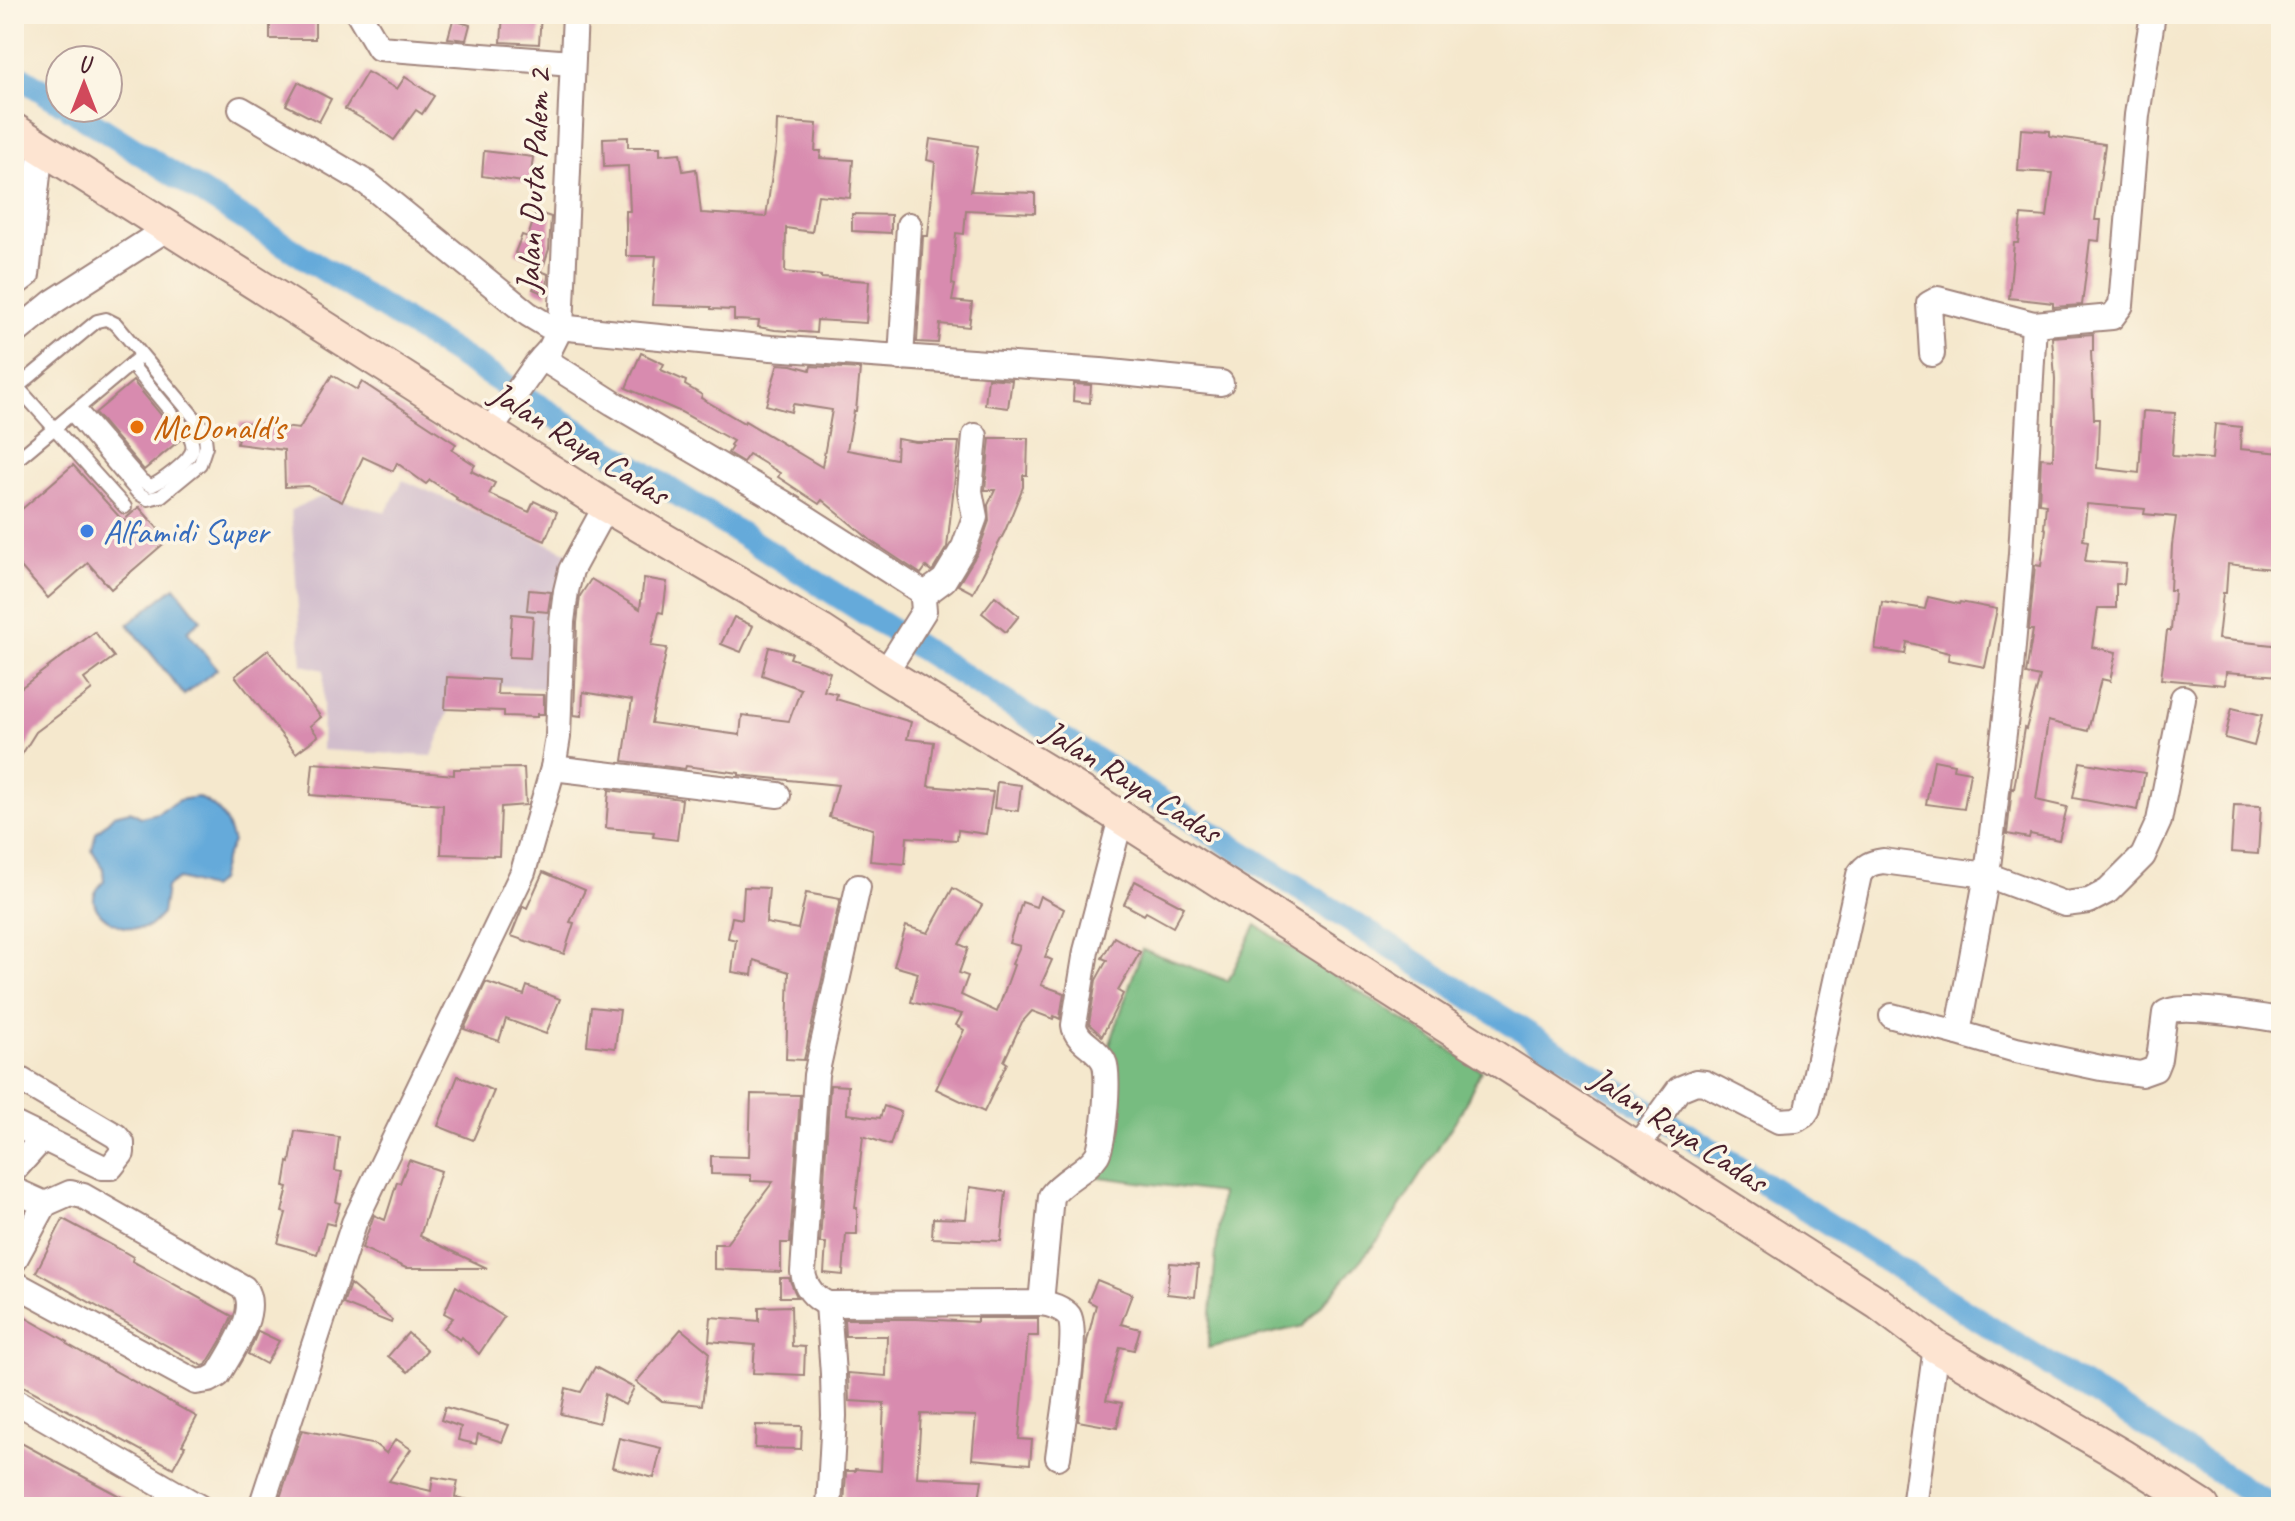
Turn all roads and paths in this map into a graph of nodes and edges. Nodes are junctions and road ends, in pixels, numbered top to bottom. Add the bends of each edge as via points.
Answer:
1 (359, 14) edge
2 (575, 14) edge
3 (2153, 14) edge
4 (572, 63) junction
5 (241, 109) dead end
6 (14, 130) edge
7 (41, 147) junction
8 (909, 225) dead end
9 (168, 228) junction
10 (20, 280) edge
11 (53, 302) junction
12 (2034, 324) junction
13 (561, 327) junction
14 (14, 334) edge
15 (1932, 354) dead end
16 (142, 355) junction
17 (542, 358) junction
18 (901, 358) junction
19 (131, 364) junction
20 (1221, 383) dead end
21 (15, 387) edge
22 (75, 411) junction
23 (493, 424) junction
24 (54, 428) junction
25 (975, 436) dead end
26 (14, 462) edge
27 (606, 506) junction
28 (125, 507) dead end
29 (924, 602) junction
30 (890, 666) junction
31 (2183, 698) dead end
32 (553, 768) junction
33 (778, 795) dead end
34 (1121, 818) junction
35 (1987, 875) junction
36 (858, 887) dead end
37 (1892, 1016) dead end
38 (2281, 1020) edge
39 (1958, 1033) junction
40 (14, 1076) edge
41 (14, 1124) edge
42 (43, 1138) junction
43 (1641, 1142) junction
44 (14, 1170) edge
45 (14, 1190) edge
46 (45, 1204) junction
47 (14, 1261) edge
48 (14, 1283) edge
49 (1041, 1303) junction
50 (828, 1304) junction
51 (1936, 1347) junction
52 (14, 1400) edge
53 (1058, 1457) dead end
54 (199, 1507) edge
55 (261, 1507) edge
56 (829, 1507) edge
57 (1914, 1507) edge
58 (2203, 1507) edge

1 - 4 street via 379,48
2 - 4 street, Jalan Duta Palem 2
3 - 12 street via 2137,115 2121,305 2112,317
4 - 13 street, Jalan Duta Palem 2
5 - 13 street via 367,183 528,314
6 - 7 street, Jalan Raya Cadas
7 - 9 street, Jalan Raya Cadas
7 - 10 street
8 - 18 street
9 - 11 street
9 - 23 street, Jalan Raya Cadas
10 - 11 street
11 - 14 street
12 - 15 street via 1938,299 1929,304
12 - 35 street via 2021,554
13 - 17 street, Jalan Duta Palem 2
13 - 18 street
16 - 19 lane
16 - 21 lane via 116,324 97,321
16 - 22 lane via 204,429 200,464 161,496 148,499
17 - 23 street, Jalan Duta Palem 2
17 - 29 street via 782,502
18 - 20 street
19 - 22 lane
19 - 22 lane via 193,445 191,454 161,482 151,486 142,481
21 - 24 lane
22 - 24 lane
23 - 27 street, Jalan Raya Cadas
24 - 26 lane
24 - 28 lane
25 - 29 street via 970,491 975,517 964,547
27 - 30 street, Jalan Raya Cadas
27 - 32 street via 571,570 566,591
29 - 30 street
30 - 34 street, Jalan Raya Cadas
31 - 35 street via 2159,821 2143,856 2115,884 2089,901 2065,904
32 - 33 street
32 - 55 street via 523,872 354,1223
34 - 43 street, Jalan Raya Cadas
34 - 49 street via 1086,951 1074,1025 1076,1035 1097,1052 1107,1069 1100,1147 1051,1196
35 - 39 street
35 - 43 street via 1883,861 1863,868 1804,1115 1779,1121 1696,1082 1679,1089
36 - 50 street via 816,1075 803,1272 812,1293
37 - 39 street
38 - 39 street via 2169,1010 2155,1069 2141,1074
40 - 42 street via 116,1136 122,1153 111,1167 102,1167
41 - 42 street
42 - 44 street
43 - 51 street, Jalan Raya Cadas
45 - 46 street
46 - 47 street
46 - 48 street via 70,1193 83,1196 244,1288 250,1313 218,1375 196,1382
49 - 50 street
49 - 53 street via 1060,1309 1071,1324
50 - 56 street via 834,1416
51 - 57 street
51 - 58 street, Jalan Raya Cadas
52 - 54 street

